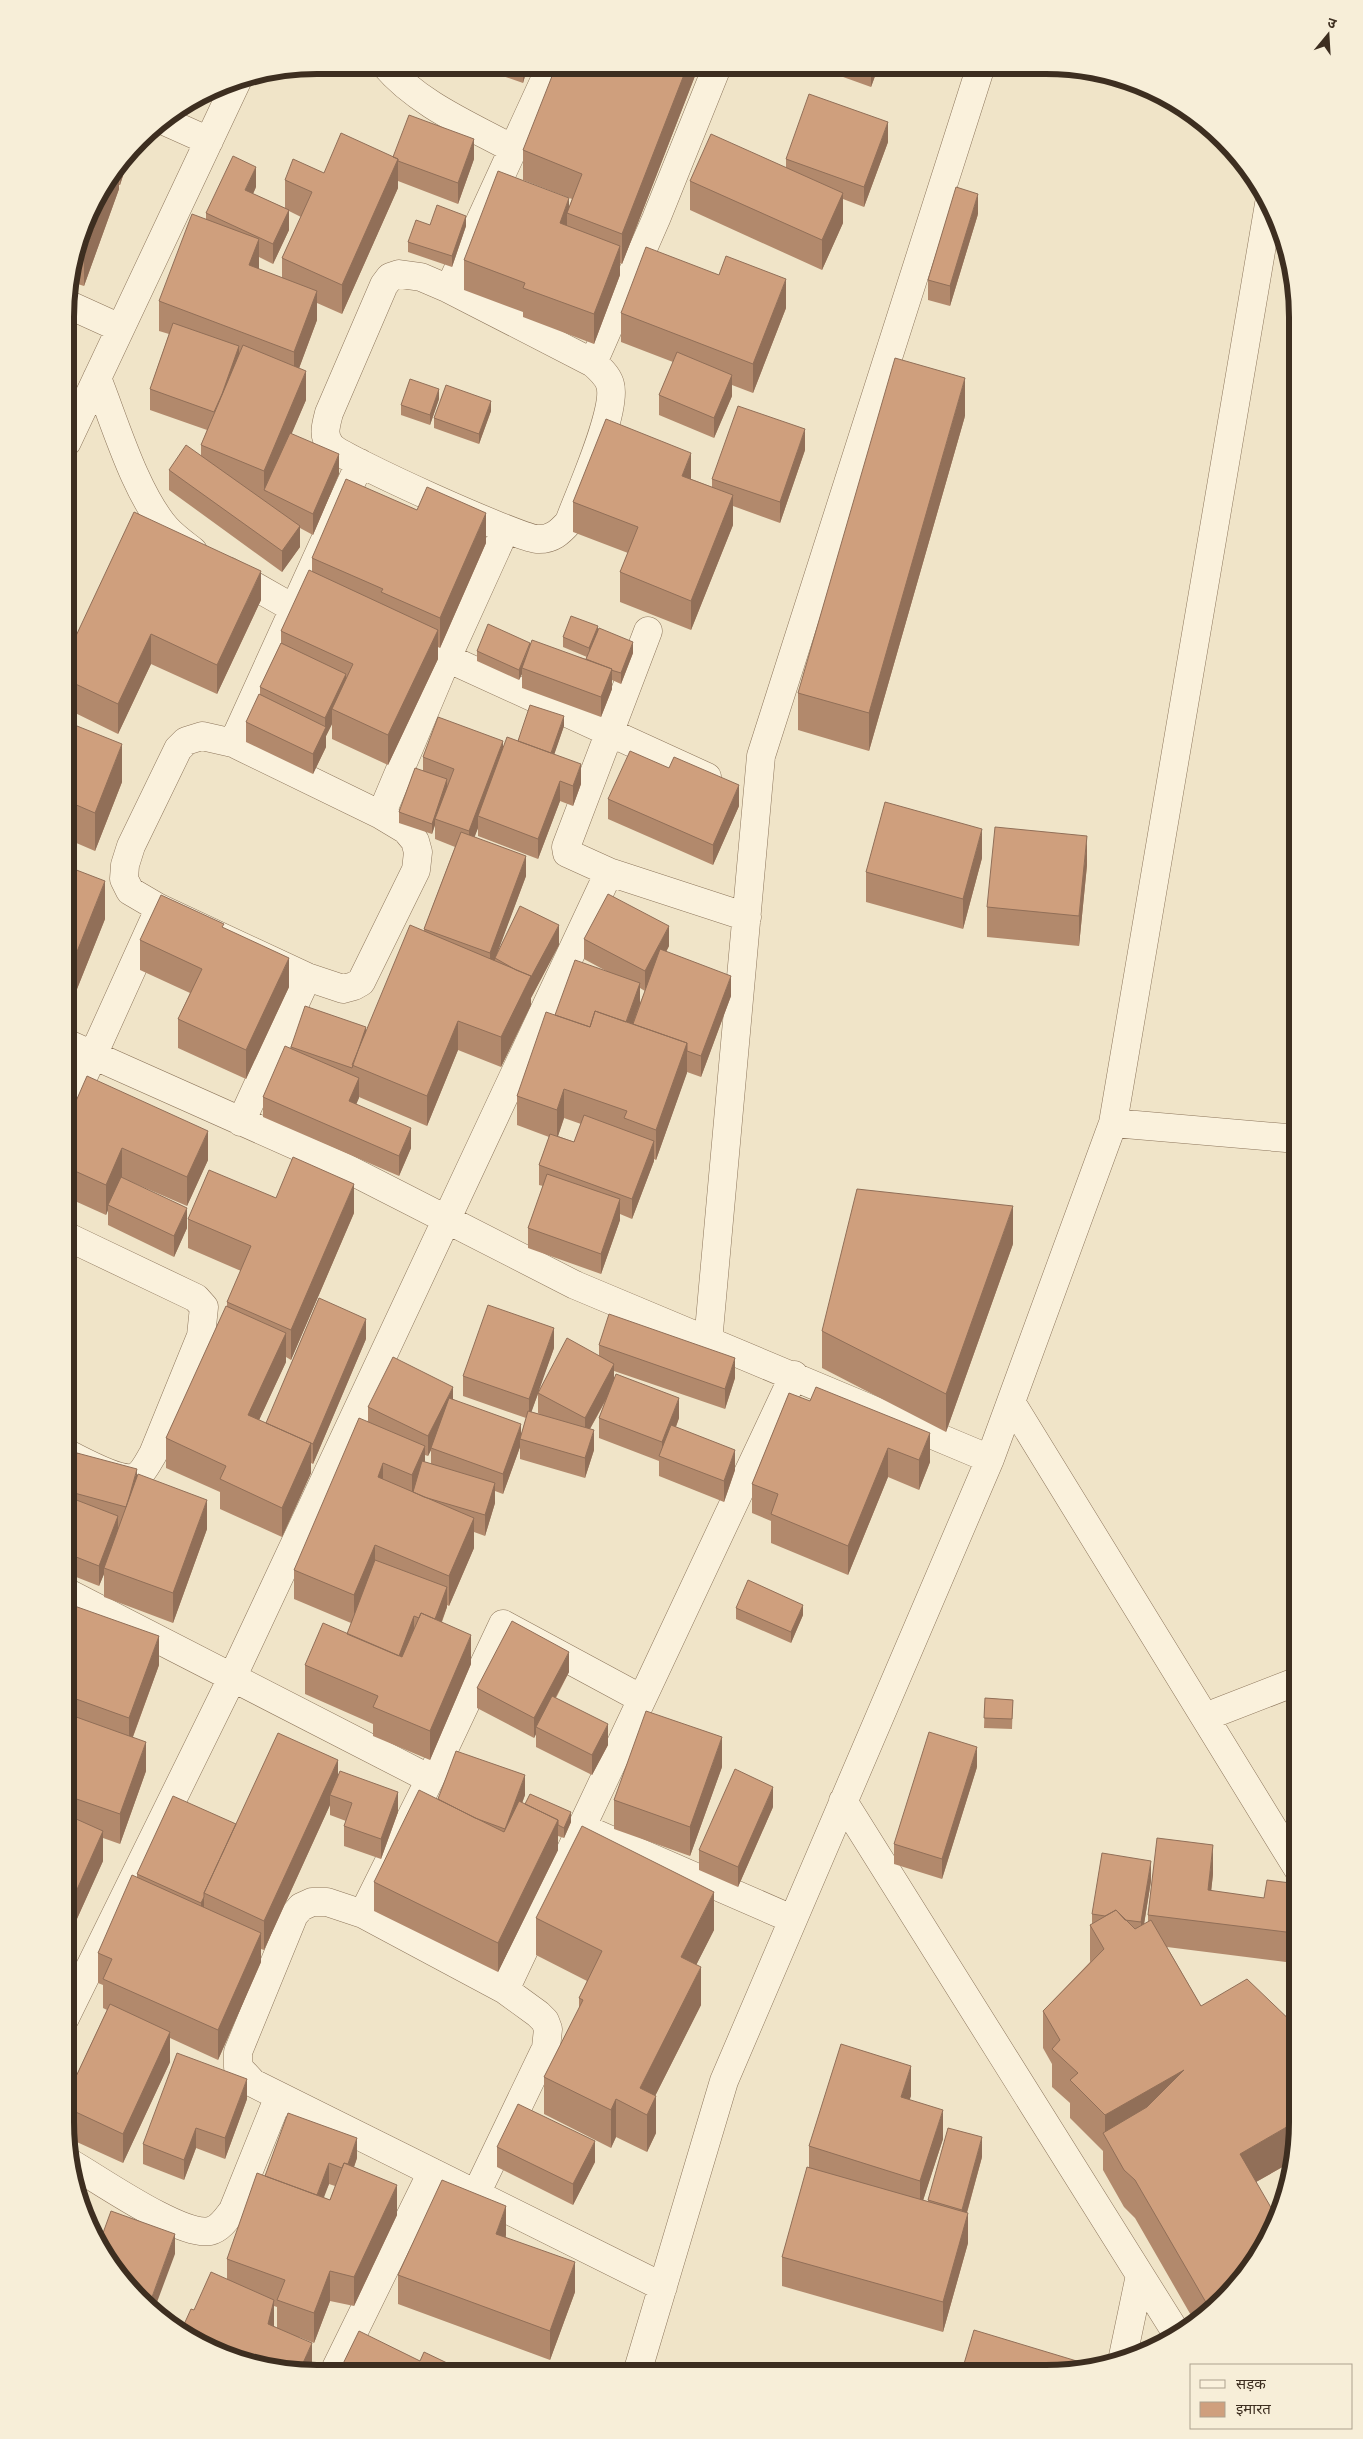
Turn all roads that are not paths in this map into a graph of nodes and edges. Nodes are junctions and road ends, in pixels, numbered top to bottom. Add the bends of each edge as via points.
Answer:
1 (393, 74) edge
2 (547, 74) edge
3 (715, 74) edge
4 (978, 74) edge
5 (233, 89) edge
6 (170, 123) edge
7 (209, 141) junction
8 (513, 150) junction
9 (1267, 216) edge
10 (449, 289) junction
11 (74, 307) edge
12 (120, 328) junction
13 (593, 363) junction
14 (97, 378) junction
15 (74, 427) edge
16 (360, 463) junction
17 (505, 530) junction
18 (293, 608) junction
19 (648, 631) dead end
20 (447, 658) junction
21 (610, 732) junction
22 (233, 743) junction
23 (757, 800) junction
24 (381, 815) junction
25 (609, 872) junction
26 (159, 908) junction
27 (747, 917) junction
28 (307, 977) junction
29 (74, 1047) edge
30 (94, 1056) junction
31 (74, 1098) edge
32 (242, 1122) junction
33 (1113, 1123) junction
34 (1289, 1138) edge
35 (446, 1218) junction
36 (74, 1240) edge
37 (708, 1342) junction
38 (794, 1375) junction
39 (1011, 1402) junction
40 (74, 1457) edge
41 (990, 1458) junction
42 (74, 1596) edge
43 (232, 1678) junction
44 (1289, 1684) edge
45 (642, 1699) junction
46 (1205, 1717) junction
47 (430, 1779) junction
48 (843, 1801) junction
49 (583, 1828) junction
50 (1289, 1853) edge
51 (364, 1914) junction
52 (792, 1919) junction
53 (504, 1990) junction
54 (74, 2000) edge
55 (279, 2096) junction
56 (78, 2167) edge
57 (432, 2172) junction
58 (476, 2194) junction
59 (1140, 2275) junction
60 (662, 2287) junction
61 (1174, 2329) edge
62 (1124, 2352) edge
63 (337, 2365) edge
64 (639, 2365) edge

1 - 8 street via 418,96
2 - 8 street
3 - 13 street
4 - 23 street via 761,756
5 - 7 street
6 - 7 street
7 - 12 street
8 - 10 street
9 - 33 street
10 - 13 street
10 - 16 street via 408,274 390,277 384,285 325,429 326,439 332,448
11 - 12 street
12 - 14 street
13 - 17 street via 604,373 610,386 610,409 569,522 558,534 547,538 535,539
14 - 15 street
14 - 18 street via 133,469 166,528 196,554
16 - 17 street
16 - 18 street
17 - 20 street
18 - 22 street
19 - 21 street
20 - 21 street
20 - 24 street
21 - 23 street
21 - 25 street via 566,847 571,856
22 - 24 street
22 - 26 street via 202,736 186,741 178,749 131,846 124,880 130,891
23 - 27 street
24 - 28 street via 406,830 415,842 418,852 416,870 361,982 343,988
25 - 27 street
25 - 35 street
26 - 28 street
26 - 30 street
27 - 37 street
28 - 32 street
29 - 30 street
30 - 31 street
30 - 32 street
32 - 35 street via 344,1167
33 - 34 street
33 - 39 street
35 - 37 street via 575,1285
35 - 43 street
36 - 40 street via 196,1298 204,1307 201,1336 153,1454 142,1472 133,1478 118,1476
37 - 38 street
38 - 41 street
38 - 45 street
39 - 41 street
39 - 46 street
41 - 48 street
42 - 43 street
43 - 47 street
43 - 54 street
44 - 46 street
45 - 47 street via 503,1624
45 - 49 street
46 - 50 street
47 - 51 street
48 - 52 street
48 - 59 street
49 - 52 street
49 - 53 street
51 - 53 street
51 - 55 street via 327,1902 312,1902 294,1915 236,2060 238,2068 253,2083
52 - 60 street via 724,2082
53 - 58 street via 545,2021 549,2036
55 - 56 street via 233,2210 211,2231 196,2231 174,2224
55 - 57 street
57 - 58 street
57 - 63 street
58 - 60 street
59 - 61 street
59 - 62 street
60 - 64 street

